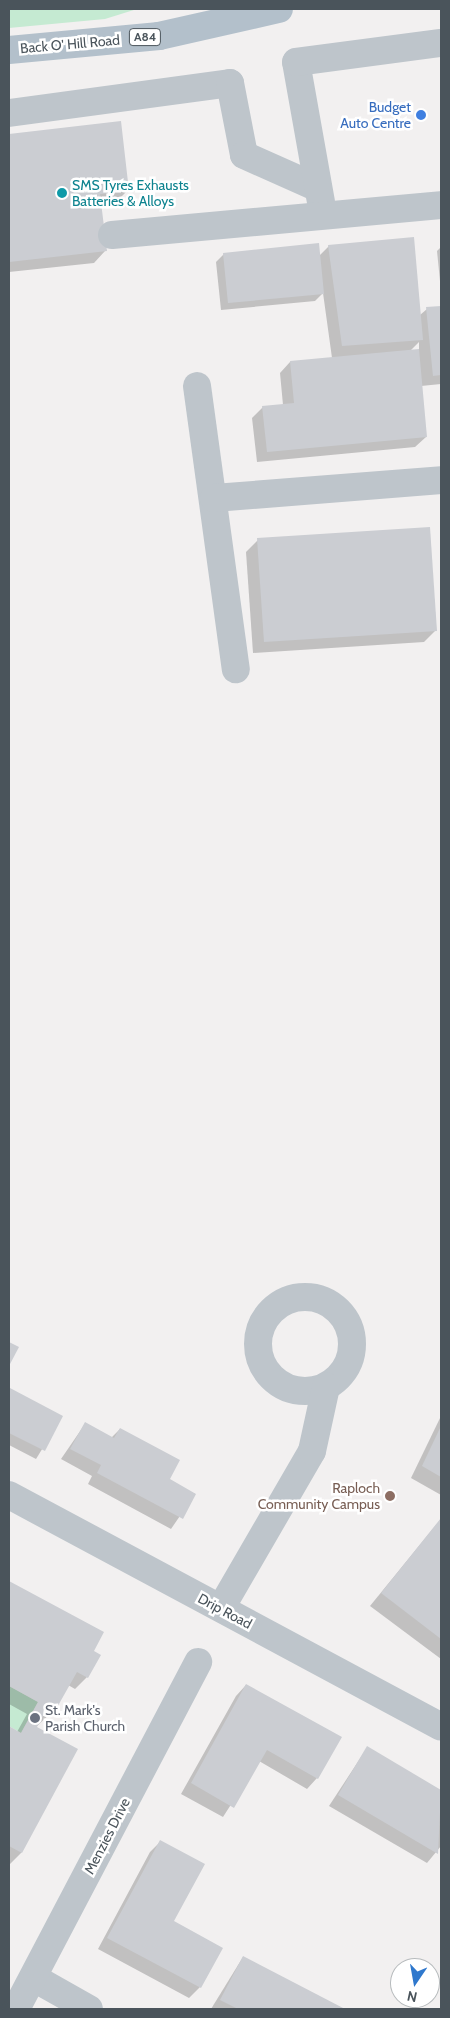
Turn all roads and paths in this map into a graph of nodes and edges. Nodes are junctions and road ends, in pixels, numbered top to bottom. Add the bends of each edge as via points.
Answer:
1 (279, 9) edge
2 (441, 43) edge
3 (9, 50) edge
4 (9, 113) edge
5 (320, 200) junction
6 (441, 205) edge
7 (112, 235) dead end
8 (197, 386) dead end
9 (441, 480) edge
10 (214, 498) junction
11 (236, 669) dead end
12 (326, 1387) dead end
13 (9, 1495) edge
14 (221, 1608) junction
15 (198, 1662) dead end
16 (441, 1727) edge
17 (34, 1978) junction
18 (16, 2009) edge
19 (88, 2009) edge

1 - 3 main road, Back O' Hill Road / A84 via 159,36
2 - 5 street via 296,62
4 - 5 street via 230,83 244,155
5 - 6 street
5 - 7 street
8 - 10 street
9 - 10 street
10 - 11 street
12 - 14 street via 312,1451
13 - 14 street, Drip Road
14 - 16 street, Drip Road
15 - 17 street, Menzies Drive
17 - 18 street, Menzies Drive
17 - 19 street

